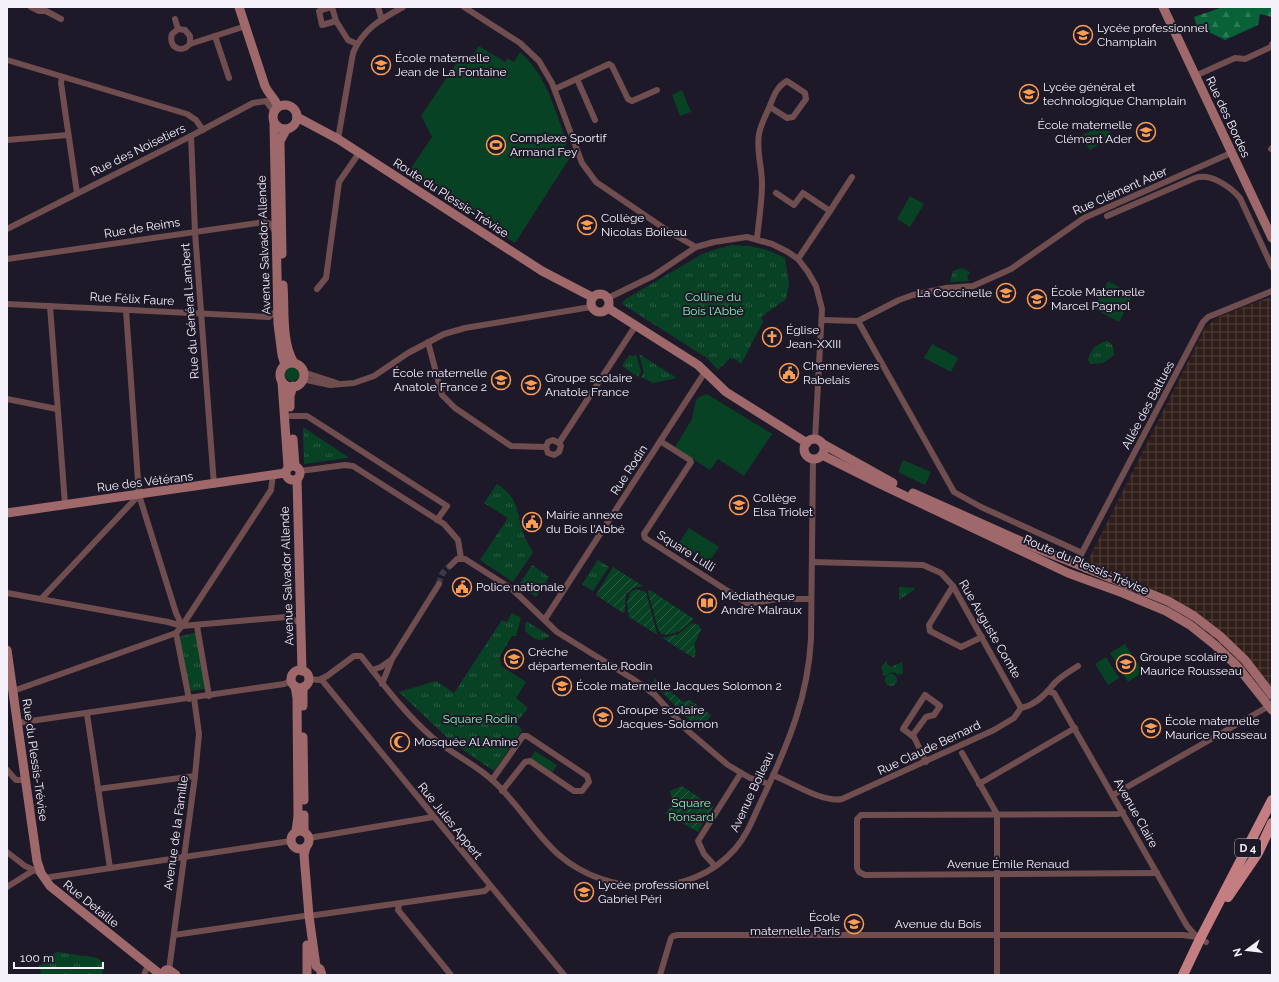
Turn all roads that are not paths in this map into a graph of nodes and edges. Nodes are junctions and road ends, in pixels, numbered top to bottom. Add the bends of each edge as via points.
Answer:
1 (31, 7) edge
2 (239, 7) edge
3 (378, 7) edge
4 (403, 7) edge
5 (464, 7) edge
6 (1165, 8) edge
7 (47, 9) edge
8 (61, 19) dead end
9 (175, 19) dead end
10 (382, 20) junction
11 (336, 21) dead end
12 (246, 26) junction
13 (178, 29) junction
14 (215, 36) junction
15 (190, 44) junction
16 (357, 44) junction
17 (1272, 44) edge
18 (7, 60) edge
19 (62, 76) junction
20 (1195, 76) junction
21 (229, 78) dead end
22 (577, 79) junction
23 (264, 80) junction
24 (555, 89) junction
25 (657, 90) dead end
26 (290, 106) junction
27 (770, 106) junction
28 (276, 110) junction
29 (297, 117) junction
30 (596, 120) dead end
31 (274, 123) junction
32 (203, 130) junction
33 (286, 130) junction
34 (68, 135) junction
35 (191, 136) junction
36 (338, 139) junction
37 (7, 140) edge
38 (359, 153) junction
39 (1231, 153) junction
40 (852, 177) dead end
41 (76, 193) junction
42 (776, 193) dead end
43 (830, 211) junction
44 (1107, 216) dead end
45 (7, 229) edge
46 (195, 232) junction
47 (275, 233) junction
48 (756, 238) junction
49 (1272, 238) edge
50 (696, 247) junction
51 (7, 259) edge
52 (798, 259) junction
53 (1272, 266) edge
54 (317, 289) dead end
55 (1272, 292) edge
56 (608, 298) junction
57 (591, 302) junction
58 (7, 304) edge
59 (50, 306) junction
60 (608, 308) junction
61 (126, 310) junction
62 (278, 310) junction
63 (201, 314) junction
64 (822, 320) junction
65 (858, 321) junction
66 (636, 325) junction
67 (428, 342) junction
68 (290, 364) junction
69 (705, 372) junction
70 (303, 376) junction
71 (282, 382) junction
72 (293, 386) junction
73 (7, 399) edge
74 (57, 409) junction
75 (291, 416) junction
76 (660, 442) junction
77 (815, 442) junction
78 (559, 443) junction
79 (546, 447) junction
80 (822, 455) junction
81 (814, 459) junction
82 (292, 473) junction
83 (273, 475) junction
84 (214, 484) junction
85 (139, 494) junction
86 (65, 504) junction
87 (7, 513) edge
88 (437, 520) junction
89 (1080, 552) junction
90 (462, 558) junction
91 (812, 562) junction
92 (1076, 564) junction
93 (450, 566) tunnel mouth
94 (1072, 574) junction
95 (440, 584) tunnel mouth
96 (953, 586) junction
97 (7, 593) edge
98 (41, 599) junction
99 (811, 599) junction
100 (545, 620) junction
101 (296, 621) junction
102 (182, 626) junction
103 (198, 626) junction
104 (176, 633) junction
105 (982, 637) junction
106 (7, 650) edge
107 (392, 659) junction
108 (1078, 666) dead end
109 (372, 670) junction
110 (302, 674) junction
111 (321, 679) junction
112 (382, 684) junction
113 (296, 685) junction
114 (13, 691) junction
115 (1050, 692) junction
116 (1272, 695) edge
117 (209, 696) junction
118 (191, 699) junction
119 (1021, 708) junction
120 (1270, 708) edge
121 (87, 714) junction
122 (17, 723) junction
123 (1075, 728) junction
124 (912, 736) junction
125 (962, 753) dead end
126 (926, 762) junction
127 (7, 770) edge
128 (741, 774) junction
129 (773, 775) junction
130 (195, 776) junction
131 (25, 780) junction
132 (492, 780) junction
133 (769, 784) junction
134 (979, 784) junction
135 (98, 789) junction
136 (502, 791) junction
137 (1113, 795) junction
138 (1272, 800) edge
139 (1123, 812) junction
140 (996, 814) junction
141 (433, 818) junction
142 (1272, 823) edge
143 (302, 840) junction
144 (291, 841) joint
145 (7, 852) edge
146 (183, 857) junction
147 (715, 866) junction
148 (110, 868) junction
149 (39, 874) junction
150 (997, 874) junction
151 (1157, 874) junction
152 (490, 886) junction
153 (7, 887) edge
154 (399, 904) junction
155 (306, 916) junction
156 (174, 935) junction
157 (997, 935) junction
158 (1201, 939) junction
159 (148, 965) junction
160 (310, 970) edge
161 (167, 974) edge
162 (144, 975) edge
163 (322, 975) edge
164 (451, 975) edge
165 (564, 975) edge
166 (660, 975) edge
167 (997, 975) edge
168 (1183, 975) edge
169 (1188, 975) edge

1 - 7 street via 39,11
2 - 12 main road
3 - 10 street
4 - 10 street
5 - 24 street via 525,48 543,66
6 - 20 main road, Rue des Bordes
7 - 8 street
9 - 13 street
10 - 16 street via 366,31
11 - 16 street via 348,40
12 - 14 street
12 - 23 main road
13 - 15 street via 188,33
13 - 15 street via 171,38 173,46 180,49
14 - 15 street
14 - 21 street
16 - 36 street via 353,53
17 - 20 street via 1245,59 1235,58
18 - 19 street
19 - 32 street via 188,114
19 - 34 street via 60,83
20 - 39 main road, Rue des Bordes
22 - 24 street
22 - 25 street via 609,64 628,99 632,101
22 - 30 street
23 - 26 main road
23 - 28 main road via 267,91 276,99
24 - 50 street via 582,164 596,182 680,239
26 - 28 main road via 282,105
26 - 29 main road
27 - 27 street via 787,118 793,117 806,99 805,94 787,81 770,101
27 - 48 street via 758,136 762,185
28 - 31 main road
28 - 32 street, Rue des Noisetiers via 266,100 260,100
29 - 33 main road via 293,127
29 - 36 main road, Route du Plessis-Trévise
31 - 33 main road
31 - 47 main road, Avenue Salvador Allende
32 - 35 street, Rue des Noisetiers
33 - 68 main road via 280,141 282,275
34 - 37 street
34 - 41 street
35 - 41 street, Rue des Noisetiers
35 - 46 street, Rue du Général Lambert
36 - 38 main road, Route du Plessis-Trévise
38 - 54 street via 339,182 326,278
38 - 57 main road, Route du Plessis-Trévise
39 - 49 main road, Rue des Bordes
39 - 65 street, Rue Clément Ader via 1084,218 1002,273 973,286 938,290 899,300
40 - 43 street
41 - 45 street, Rue des Noisetiers
42 - 43 street via 794,204 802,193
43 - 52 street
44 - 53 street via 1195,178 1207,176 1235,192 1240,198
46 - 47 street, Rue de Reims via 265,222 271,224
46 - 51 street, Rue de Reims
46 - 63 street, Rue du Général Lambert
47 - 62 main road, Avenue Salvador Allende
48 - 50 street via 728,238
48 - 52 street
50 - 56 street via 653,276
52 - 64 street via 816,286
55 - 89 street, Allée des Battues via 1208,317 1203,322
56 - 57 main road via 600,294
56 - 60 main road
57 - 60 main road via 594,311 600,313
57 - 67 street via 465,328
58 - 59 street, Rue Félix Faure
59 - 61 street, Rue Félix Faure
59 - 74 street
60 - 66 main road, Route du Plessis-Trévise
61 - 63 street, Rue Félix Faure
61 - 85 street
62 - 63 street, Rue Félix Faure via 269,317
62 - 68 main road, Avenue Salvador Allende via 282,356
63 - 84 street, Rue du Général Lambert
64 - 65 street, Rue Clément Ader
64 - 77 street
65 - 89 street via 954,492
66 - 69 main road, Route du Plessis-Trévise
66 - 78 street
67 - 70 street via 364,380 330,385
67 - 79 street via 442,394 454,408 511,446
68 - 70 main road via 300,367
68 - 71 main road via 280,373
69 - 76 street, Rue Rodin
69 - 77 main road, Route du Plessis-Trévise via 726,392
70 - 72 main road
71 - 72 main road
71 - 82 main road, Avenue Salvador Allende
72 - 75 main road, Avenue Salvador Allende via 290,396
73 - 74 street
74 - 86 street
75 - 82 main road, Avenue Salvador Allende
75 - 88 street via 307,416 447,506
76 - 99 street, Square Lulli via 691,462 644,534 645,538 748,604 777,599
76 - 100 street, Rue Rodin
77 - 80 main road via 824,450
77 - 81 main road via 805,452
77 - 92 main road, Route du Plessis-Trévise via 910,492 1034,548
78 - 79 street via 552,440
78 - 79 street via 561,450 557,454 548,453
80 - 81 main road
80 - 94 main road, Route du Plessis-Trévise
81 - 91 street, Avenue Boileau
82 - 83 main road, Rue des Vétérans
82 - 88 street via 351,465
82 - 101 main road, Avenue Salvador Allende
82 - 110 main road, Avenue Salvador Allende
83 - 84 main road, Rue des Vétérans
83 - 102 street via 271,490
84 - 85 main road, Rue des Vétérans
85 - 86 main road, Rue des Vétérans
85 - 98 street
85 - 102 street
86 - 87 main road, Rue des Vétérans
88 - 90 street via 458,540
89 - 92 street, Allée des Battues
90 - 93 street
90 - 100 street via 512,589
91 - 96 street, Rue Auguste Comte via 922,565 941,573
91 - 99 street, Avenue Boileau
92 - 94 street via 1070,566
92 - 94 street via 1079,570
92 - 116 main road, Route du Plessis-Trévise via 1168,601 1194,616 1245,660
94 - 120 main road, Route du Plessis-Trévise via 1166,611 1190,625 1237,666
95 - 107 street
96 - 105 street, Rue Auguste Comte
96 - 105 street via 929,625 930,631 961,647
97 - 98 street
98 - 102 street
99 - 129 street, Avenue Boileau via 810,659 806,686 797,717
100 - 128 street via 557,632 655,695 706,748
101 - 103 street via 286,617
101 - 110 main road, Avenue Salvador Allende
102 - 103 street
102 - 104 street
103 - 117 street
104 - 114 street
104 - 118 street, Avenue de la Famille
105 - 119 street, Rue Auguste Comte
106 - 114 main road, Rue du Plessis-Trévise
107 - 109 street
107 - 112 street
108 - 115 street, Rue Claude Bernard via 1052,687
109 - 111 street, Avenue Boileau via 358,655
109 - 112 street, Avenue Boileau
110 - 111 street
110 - 113 main road via 292,677
110 - 113 main road via 307,684
111 - 141 street, Rue Jules Appert
112 - 132 street, Avenue Boileau via 433,738
113 - 117 street via 284,684
113 - 143 main road via 298,823
114 - 122 main road, Rue du Plessis-Trévise
115 - 119 street, Rue Claude Bernard via 1031,705
115 - 123 street, Avenue Claire via 1054,693
117 - 118 street
118 - 121 street
118 - 130 street, Avenue de la Famille via 199,734
119 - 126 street, Rue Claude Bernard via 1009,722
120 - 137 street
121 - 122 street
121 - 135 street
122 - 131 main road, Rue du Plessis-Trévise
123 - 134 street
123 - 137 street, Avenue Claire
124 - 124 street via 926,716 934,715 940,706 925,695 903,729
124 - 126 street
125 - 134 street
126 - 129 street, Rue Claude Bernard via 836,800 825,798
127 - 131 street via 16,780
128 - 133 street
128 - 147 street via 698,841 704,854
129 - 133 street, Avenue Boileau
130 - 135 street
130 - 146 street, Avenue de la Famille
131 - 149 main road, Rue du Plessis-Trévise
132 - 136 street, Avenue Boileau
132 - 136 street via 523,736 527,736 587,776 589,782 582,791 574,791 530,761 525,762
133 - 147 street, Avenue Boileau via 744,837 734,850
134 - 140 street
135 - 148 street
136 - 147 street, Avenue Boileau via 548,845 571,864 593,876 634,887 657,887 693,879
137 - 139 street, Avenue Claire
138 - 158 main road, D 4
139 - 140 street
139 - 151 street, Avenue Claire
140 - 150 street
140 - 150 street, Avenue Émile Renaud via 861,815 857,819 858,872 865,875
141 - 143 street
141 - 152 street, Rue Jules Appert
142 - 158 main road, D 4 via 1258,853
143 - 144 main road via 292,836
143 - 155 main road
144 - 146 street
145 - 149 street, Rue Detaille
146 - 148 street
146 - 156 street, Avenue de la Famille
148 - 149 street
149 - 153 street
149 - 159 main road, Rue Detaille via 50,886
150 - 151 street, Avenue Émile Renaud
150 - 157 street
151 - 158 street, Avenue Claire via 1187,926
152 - 154 street via 485,890
152 - 165 street, Rue Jules Appert
154 - 155 street
154 - 164 street via 398,910
155 - 156 street
155 - 160 main road
156 - 161 street, Avenue de la Famille
157 - 158 street, Avenue du Bois via 1188,935
157 - 166 street, Avenue du Bois via 678,935 671,938
157 - 167 street
158 - 168 main road, D 4
158 - 169 main road, D 4
159 - 161 main road, Rue Detaille
159 - 162 street
160 - 163 main road via 320,969

